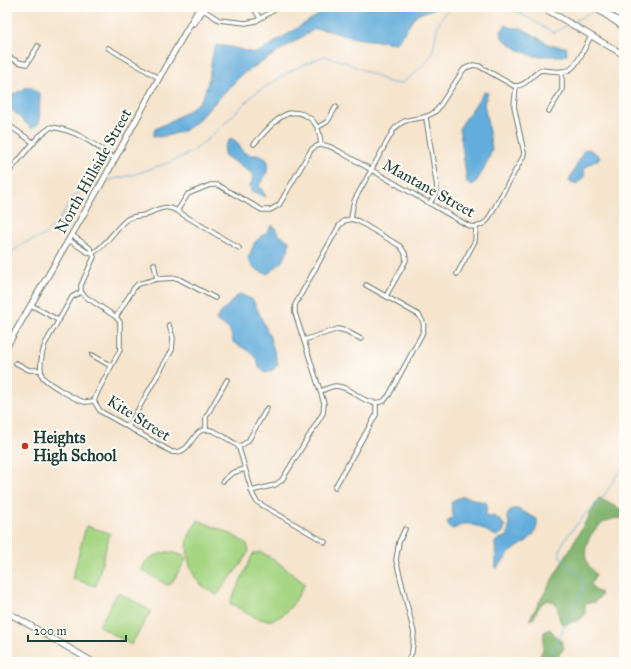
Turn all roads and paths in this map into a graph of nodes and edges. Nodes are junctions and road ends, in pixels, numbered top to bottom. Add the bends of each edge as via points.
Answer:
1 (279, 7) edge
2 (542, 7) edge
3 (596, 7) edge
4 (203, 8) edge
5 (254, 8) dead end
6 (613, 8) edge
7 (624, 16) edge
8 (260, 18) junction
9 (624, 26) edge
10 (591, 36) junction
11 (38, 46) dead end
12 (108, 48) dead end
13 (624, 55) edge
14 (7, 56) edge
15 (562, 71) junction
16 (159, 78) junction
17 (516, 86) junction
18 (336, 107) dead end
19 (549, 111) dead end
20 (426, 118) junction
21 (7, 124) edge
22 (318, 127) junction
23 (34, 143) junction
24 (254, 144) dead end
25 (321, 145) junction
26 (115, 159) junction
27 (371, 169) junction
28 (7, 174) edge
29 (430, 203) junction
30 (177, 211) junction
31 (351, 219) junction
32 (476, 227) junction
33 (70, 238) junction
34 (239, 248) dead end
35 (93, 253) junction
36 (154, 264) dead end
37 (457, 274) dead end
38 (157, 279) junction
39 (366, 285) dead end
40 (81, 292) junction
41 (386, 296) junction
42 (215, 298) dead end
43 (31, 305) junction
44 (116, 317) junction
45 (58, 320) junction
46 (169, 325) dead end
47 (361, 339) dead end
48 (304, 340) junction
49 (7, 346) edge
50 (92, 355) dead end
51 (16, 363) dead end
52 (112, 366) junction
53 (41, 370) junction
54 (227, 380) dead end
55 (321, 391) junction
56 (94, 400) junction
57 (376, 403) junction
58 (267, 408) dead end
59 (128, 427) junction
60 (206, 430) junction
61 (239, 447) junction
62 (245, 469) junction
63 (223, 481) dead end
64 (335, 487) dead end
65 (251, 491) junction
66 (404, 529) dead end
67 (325, 542) dead end
68 (7, 612) edge
69 (94, 662) edge
70 (407, 662) edge

1 - 8 street
2 - 10 main road
3 - 9 highway
4 - 8 street via 215,18 224,21 246,23
4 - 16 main road, North Hillside Street
5 - 8 street
6 - 7 highway
10 - 13 main road
10 - 15 street via 574,67
11 - 14 street via 27,64
12 - 16 street
15 - 17 street via 540,70 526,83
15 - 19 street via 562,90
16 - 26 main road, North Hillside Street
17 - 20 street via 479,66 471,66 464,69 437,110
17 - 32 street via 514,106 523,157 487,221
18 - 22 street via 327,122
20 - 27 street via 405,120 397,126
20 - 29 street via 437,188
21 - 23 street
22 - 24 street via 304,115 288,114 282,116
22 - 25 street
23 - 26 street via 52,127 61,128 75,132
23 - 28 street
25 - 27 street, Mantane Street via 332,147
25 - 30 street via 311,150 280,205 274,209 262,210 214,184 188,194
26 - 33 main road, North Hillside Street
27 - 29 street, Mantane Street
27 - 31 street via 354,201
29 - 32 street, Mantane Street via 469,226
30 - 34 street
30 - 35 street via 164,207 142,216 130,217 100,249
31 - 41 street via 397,244 404,251 404,264
31 - 48 street via 339,226 296,302 295,313
32 - 37 street via 475,241
33 - 35 street via 90,248
33 - 43 main road, North Hillside Street
35 - 40 street via 93,262 80,286
36 - 38 street
38 - 42 street via 178,278
38 - 44 street via 138,284
39 - 41 street
40 - 44 street
40 - 45 street via 72,297
41 - 57 street via 419,315 424,327 389,395 384,401
43 - 45 street
43 - 49 main road, North Hillside Street
44 - 52 street via 120,322 120,346
45 - 53 street via 43,350
46 - 59 street via 173,338 172,350
47 - 48 street via 338,329
48 - 55 street
50 - 52 street
51 - 53 street via 29,370
52 - 56 street
53 - 56 street via 45,379 73,397 84,401
54 - 60 street via 206,417
55 - 57 street via 332,386 340,387 370,403
55 - 65 street via 323,413 284,479 275,485
56 - 59 street, Kite Street via 100,411
57 - 64 street via 376,415
58 - 61 street via 248,441
59 - 60 street, Kite Street via 167,450 177,453 186,449 197,433
60 - 61 street via 216,432
61 - 62 street
62 - 63 street via 232,473
62 - 65 street
65 - 67 street via 257,502
66 - 70 street via 396,560 414,633 412,652
68 - 69 main road

